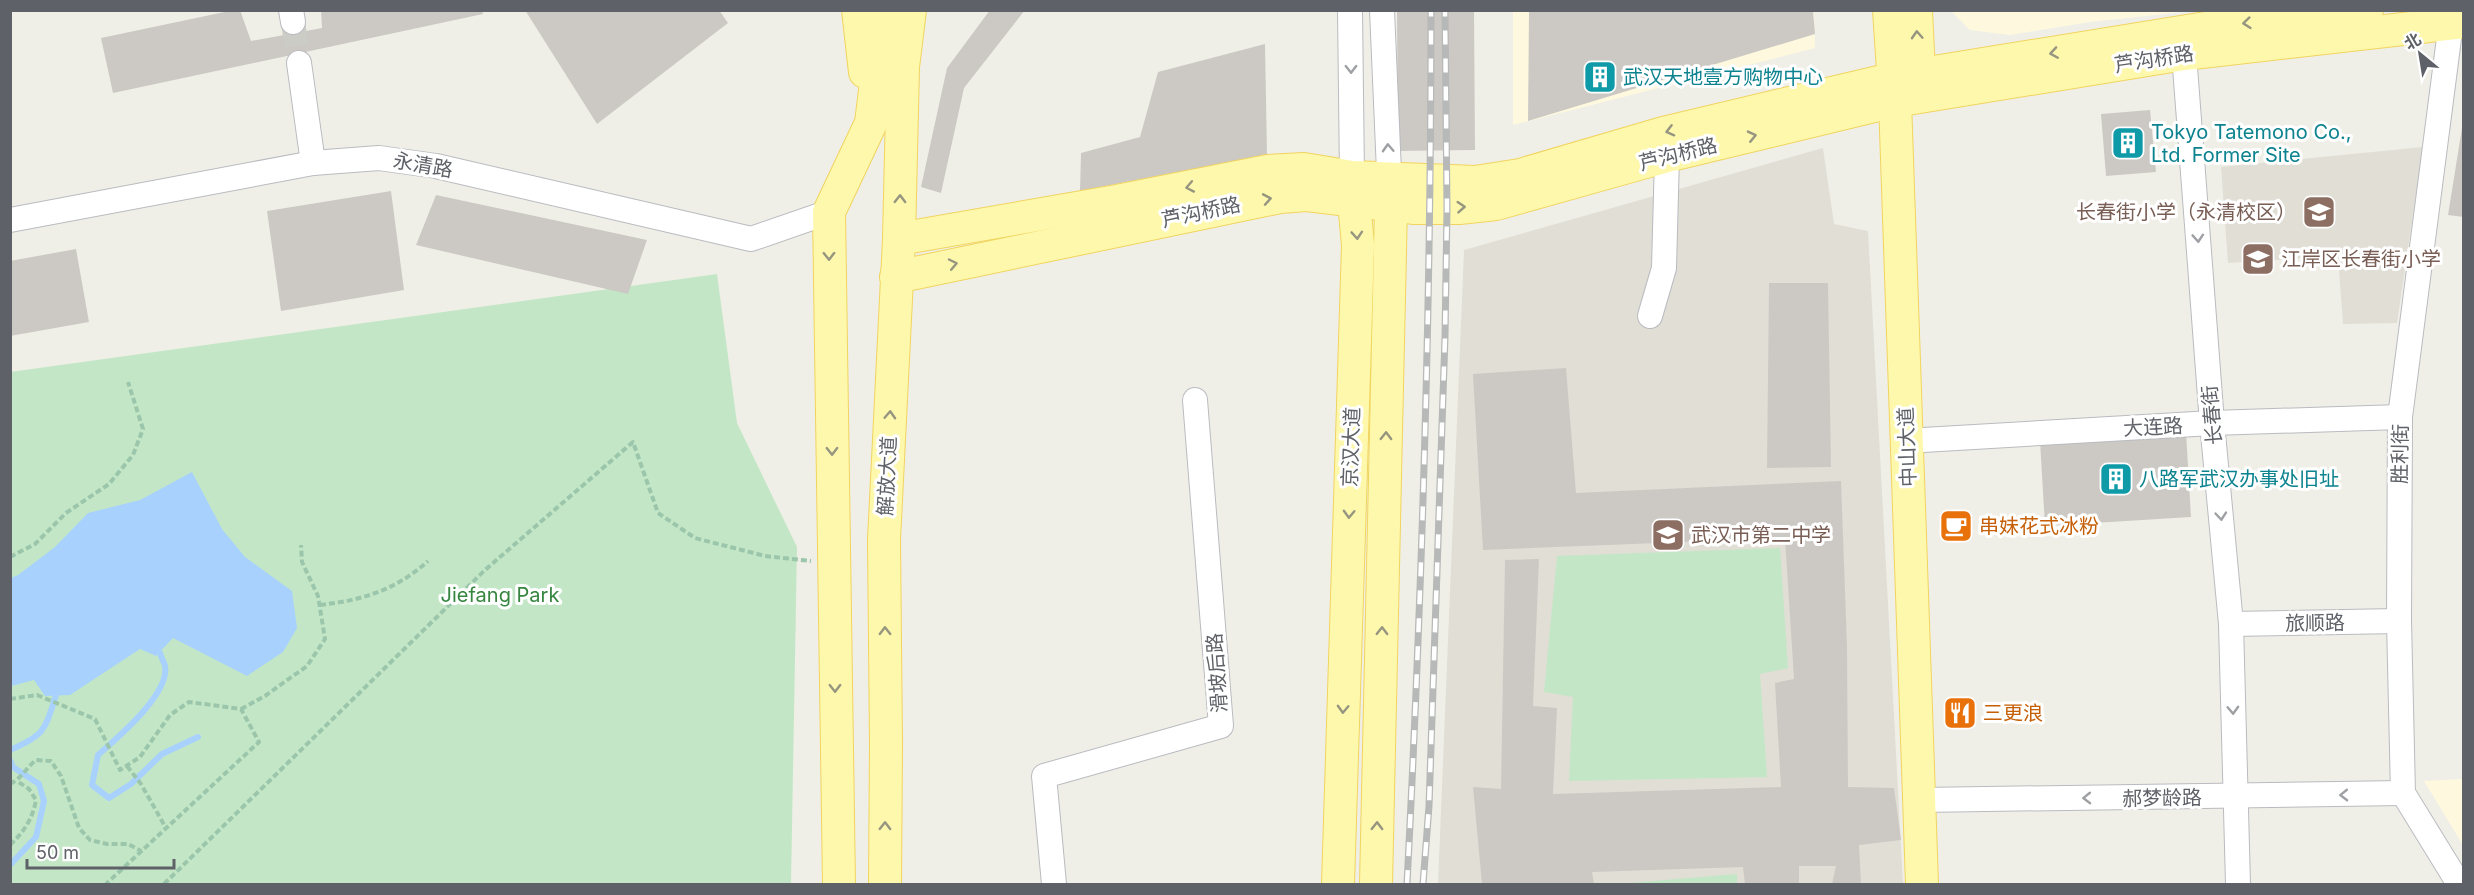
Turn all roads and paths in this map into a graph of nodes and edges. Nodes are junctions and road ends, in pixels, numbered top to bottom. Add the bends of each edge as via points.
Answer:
1 (858, 10) edge
2 (885, 10) edge
3 (910, 10) edge
4 (919, 10) edge
5 (1350, 10) edge
6 (1382, 10) edge
7 (1889, 10) edge
8 (1916, 10) edge
9 (2367, 10) edge
10 (2455, 19) edge
11 (2184, 54) junction
12 (298, 63) tunnel mouth
13 (903, 67) junction
14 (1904, 88) junction
15 (871, 123) junction
16 (1667, 156) junction
17 (312, 163) junction
18 (1353, 188) junction
19 (1390, 192) junction
20 (829, 212) junction
21 (10, 220) edge
22 (899, 239) junction
23 (896, 277) junction
24 (1650, 316) dead end
25 (128, 382) dead end
26 (1195, 400) dead end
27 (2400, 417) junction
28 (2212, 423) junction
29 (1906, 441) junction
30 (301, 545) dead end
31 (10, 557) edge
32 (428, 561) dead end
33 (833, 563) junction
34 (320, 605) junction
35 (2399, 621) junction
36 (2231, 624) junction
37 (10, 699) edge
38 (241, 709) junction
39 (127, 766) junction
40 (17, 781) junction
41 (10, 784) edge
42 (2403, 793) junction
43 (2236, 797) junction
44 (1920, 800) junction
45 (166, 828) junction
46 (10, 845) edge
47 (141, 851) junction
48 (106, 885) edge
49 (165, 885) edge
50 (839, 885) edge
51 (885, 885) edge
52 (1054, 885) edge
53 (1338, 885) edge
54 (1376, 885) edge
55 (1922, 885) edge
56 (2238, 885) edge
57 (2459, 885) edge

1 - 15 main road
2 - 15 main road
3 - 13 main road, 解放大道
4 - 13 main road, 解放大道
5 -> 18 street, 京汉大道
19 -> 6 street, 京汉大道
7 - 14 main road, 中山大道
14 -> 8 main road, 中山大道
9 -> 14 main road, 芦沟桥路 via 2218,26
10 - 11 main road, 芦沟桥路
10 - 27 street, 胜利街
11 - 14 main road, 芦沟桥路
11 -> 28 street, 长春街
12 - 17 street
22 -> 13 main road, 解放大道
16 -> 14 main road, 芦沟桥路
14 -> 19 main road, 芦沟桥路 via 1663,133 1520,176
14 - 29 main road, 中山大道
15 - 20 main road
19 -> 16 main road, 芦沟桥路 via 1415,208 1496,204
16 - 24 street via 1664,268
17 - 20 street, 永清路 via 379,158 436,166 751,239
17 - 21 street, 永清路
18 - 19 main road, 芦沟桥路
18 -> 22 main road, 芦沟桥路 via 1304,168 1268,171
23 -> 18 main road, 芦沟桥路 via 1280,197
18 -> 53 main road, 京汉大道 via 1358,245
54 -> 19 main road, 京汉大道
20 -> 33 main road
22 - 23 main road, 解放大道
51 -> 23 main road, 解放大道 via 884,540
25 - 31 path via 143,429 133,455 109,484 66,513 35,544
26 - 52 street, 滑坡后路 via 1221,726 1044,776
27 - 28 street, 大连路
27 - 35 street, 胜利街
28 - 29 street, 大连路
28 -> 36 street, 长春街
29 - 44 main road, 中山大道
30 - 34 path via 302,562
32 - 34 path via 409,578 381,592
33 - 49 path via 765,556 695,538 658,513 633,442 486,570
33 -> 50 main road
34 - 38 path via 325,639 307,666
35 - 36 street, 旅顺路
35 - 42 street, 胜利街
36 -> 43 street, 长春街
37 - 39 path via 37,695 95,719 120,770
38 - 39 path via 189,702 170,715 140,756
38 - 45 path via 258,742
39 - 45 path
40 - 41 path
40 - 46 path via 36,800 25,830
40 - 47 path via 36,760 51,761 61,776 79,828 90,840 128,844
42 -> 43 street, 郝梦龄路
42 - 57 street, 胜利街
43 -> 44 street, 郝梦龄路
43 - 56 street, 长春街
44 - 55 main road, 中山大道
45 - 47 path
47 - 48 path

